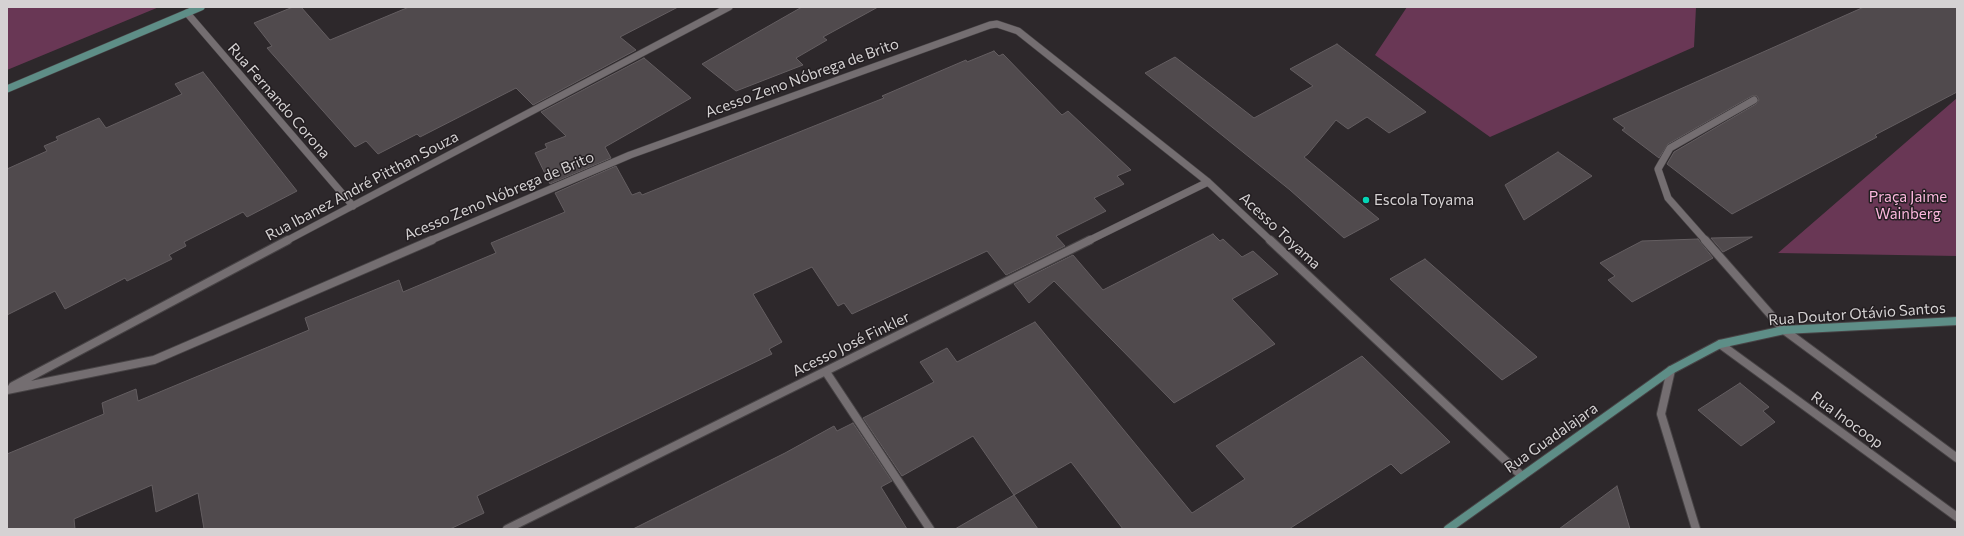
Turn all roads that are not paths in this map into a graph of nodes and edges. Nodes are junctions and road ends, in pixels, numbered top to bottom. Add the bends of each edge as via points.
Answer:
1 (200, 7) edge
2 (729, 7) edge
3 (187, 13) junction
4 (1003, 25) joint
5 (7, 89) edge
6 (1754, 100) dead end
7 (1208, 182) junction
8 (353, 206) junction
9 (1957, 321) edge
10 (1784, 330) junction
11 (1720, 344) junction
12 (1671, 370) junction
13 (826, 372) junction
14 (7, 389) edge
15 (1957, 458) edge
16 (1522, 476) junction
17 (1957, 517) edge
18 (506, 529) edge
19 (930, 529) edge
20 (1448, 529) edge
21 (1696, 529) edge

1 - 3 main road
2 - 8 street, Rua Ibanez André Pitthan Souza
3 - 5 main road
3 - 8 street, Rua Fernando Corona
4 - 7 street, Acesso Toyama via 1018,31
4 - 14 street, Acesso Zeno Nóbrega de Brito via 990,25 630,155 154,360
6 - 10 street via 1670,148 1658,169 1668,198
7 - 13 street, Acesso José Finkler
7 - 16 street, Acesso Toyama
8 - 14 street, Rua Ibanez André Pitthan Souza
9 - 10 main road, Rua Doutor Otávio Santos
10 - 11 main road, Rua Doutor Otávio Santos
10 - 15 street
11 - 12 main road, Rua Doutor Otávio Santos
11 - 17 street, Rua Inocoop
12 - 16 main road, Rua Guadalajara
12 - 21 street via 1661,414
13 - 18 street, Acesso José Finkler
13 - 19 street
16 - 20 main road, Rua Guadalajara

